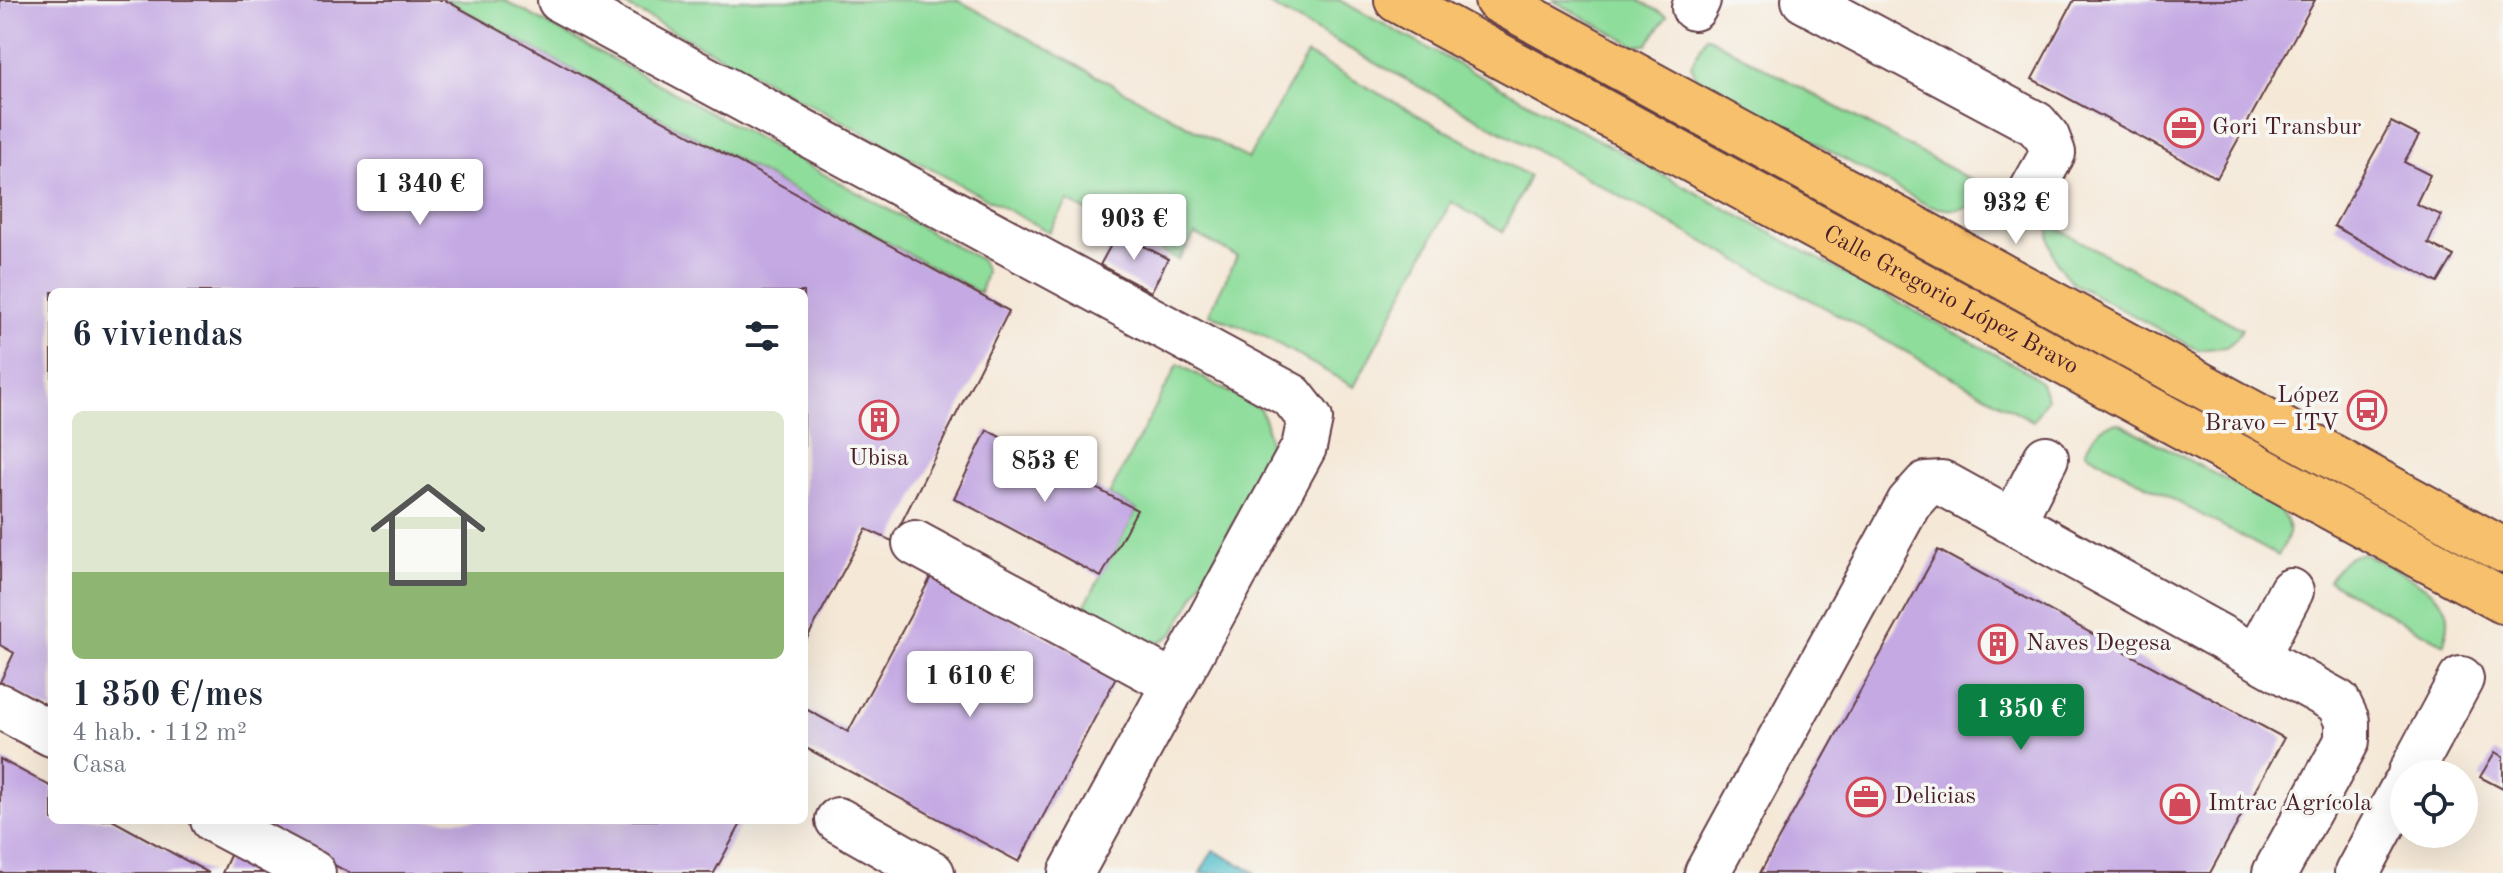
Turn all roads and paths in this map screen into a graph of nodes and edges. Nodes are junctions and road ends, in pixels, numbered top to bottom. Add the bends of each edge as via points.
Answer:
1 (560, 0) edge
2 (1397, 0) edge
3 (1497, 0) edge
4 (1804, 0) edge
5 (2031, 192) dead end
6 (2046, 458) dead end
7 (2013, 522) junction
8 (915, 543) dead end
9 (2503, 550) edge
10 (2291, 591) dead end
11 (2503, 601) edge
12 (2257, 656) junction
13 (2461, 679) dead end
14 (1175, 684) junction
15 (0, 706) edge
16 (48, 732) edge
17 (2418, 760) edge
18 (2390, 812) edge
19 (838, 820) dead end
20 (221, 824) edge
21 (313, 873) edge
22 (932, 873) edge
23 (1071, 873) edge
24 (1707, 873) edge
25 (2275, 873) edge
26 (2357, 873) edge

1 - 14 lane via 1292,396 1310,419 1304,447
2 - 11 main road, Calle Gregorio López Bravo
3 - 9 main road, Calle Gregorio López Bravo
4 - 5 lane via 2036,124 2053,153
6 - 7 lane
7 - 12 lane
7 - 24 lane via 1942,483 1926,484 1909,503
8 - 14 lane
10 - 12 lane
12 - 25 lane via 2338,702 2347,721 2347,741
13 - 17 lane
14 - 23 lane
15 - 16 lane
18 - 26 lane
19 - 22 lane
20 - 21 lane

